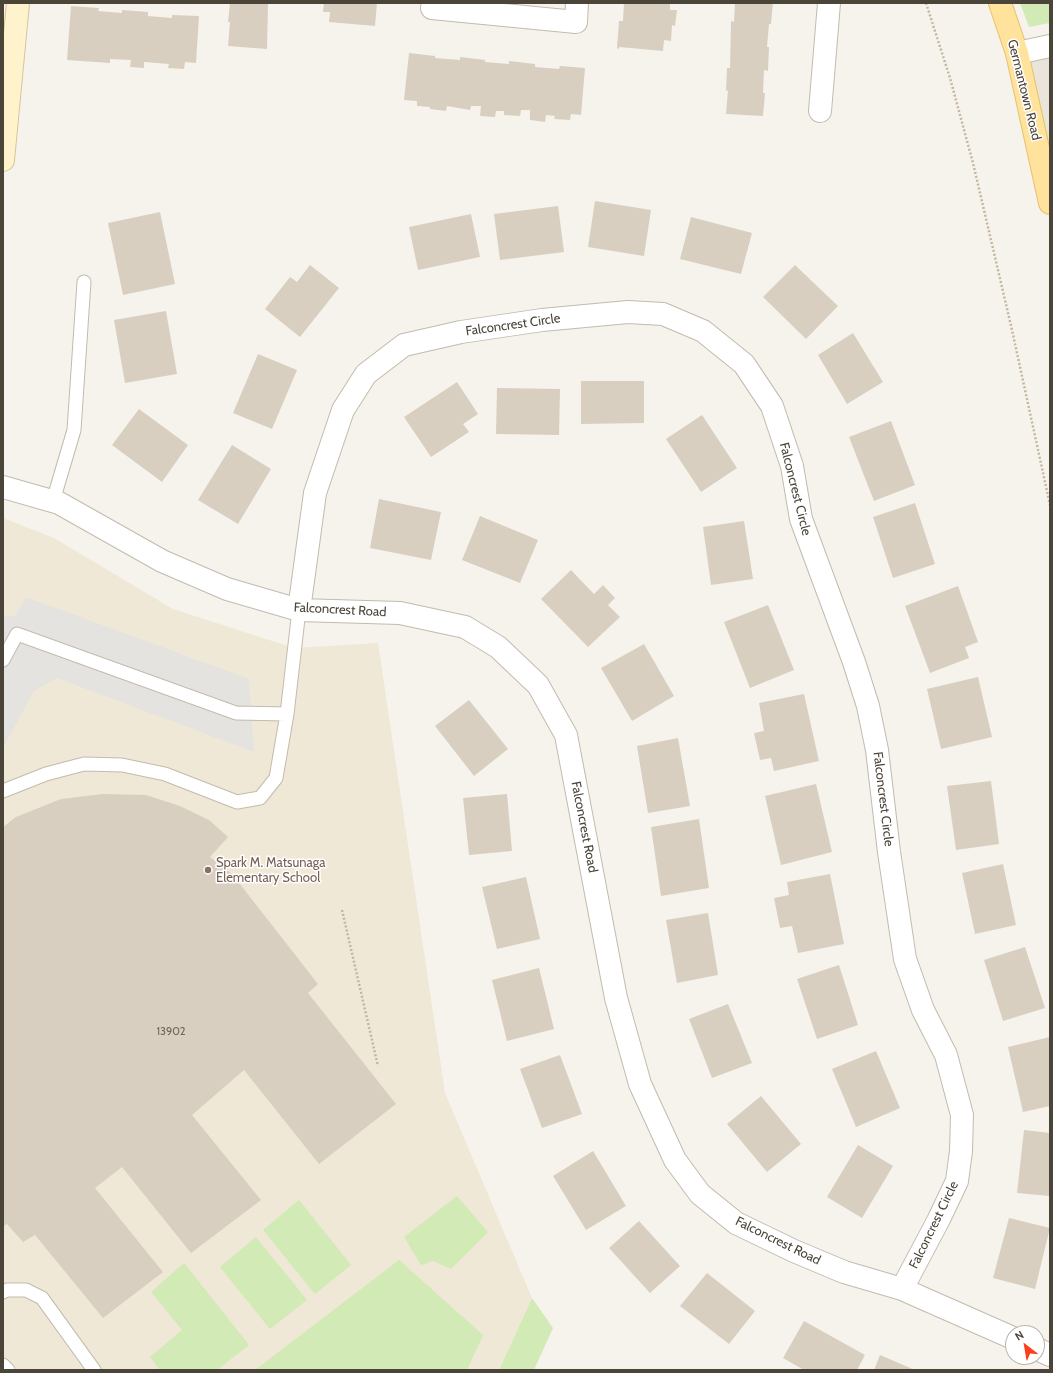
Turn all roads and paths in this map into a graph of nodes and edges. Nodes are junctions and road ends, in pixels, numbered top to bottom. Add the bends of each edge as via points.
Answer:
1 (18, 3) edge
2 (433, 3) edge
3 (577, 3) edge
4 (829, 3) edge
5 (926, 3) edge
6 (1000, 3) edge
7 (1050, 46) edge
8 (1017, 53) junction
9 (820, 111) dead end
10 (3, 160) edge
11 (1050, 202) edge
12 (84, 282) dead end
13 (3, 487) edge
14 (53, 501) junction
15 (1050, 505) edge
16 (299, 610) junction
17 (3, 660) edge
18 (288, 714) junction
19 (3, 791) edge
20 (342, 910) dead end
21 (378, 1066) dead end
22 (902, 1289) junction
23 (3, 1292) edge
24 (1005, 1334) edge
25 (3, 1365) edge
26 (8, 1370) edge
27 (94, 1370) edge

1 - 10 main road
2 - 3 street via 432,8 576,22
4 - 9 street
5 - 15 path via 973,163
6 - 8 main road, Germantown Road
7 - 8 street
8 - 11 main road, Germantown Road
12 - 14 lane via 74,430
13 - 14 street, Falconcrest Road
14 - 16 street, Falconcrest Road via 162,561 227,589
16 - 18 lane
16 - 22 street, Falconcrest Road via 400,613 465,627 498,647 538,685 566,734 616,998 640,1084 675,1160 700,1194 736,1222 844,1272
16 - 22 street, Falconcrest Circle via 314,493 343,410 366,374 404,345 462,332 542,320 628,312 663,314 703,331 744,364 772,406 792,466 801,519 868,706 877,750 905,959 924,1010 946,1055 962,1115 957,1181
17 - 18 lane via 17,634 236,713
18 - 19 lane via 276,778 260,798 236,802 164,774 122,765 84,764 46,774
20 - 21 path
22 - 24 street, Falconcrest Road
23 - 27 lane via 26,1290 42,1298
25 - 26 lane

